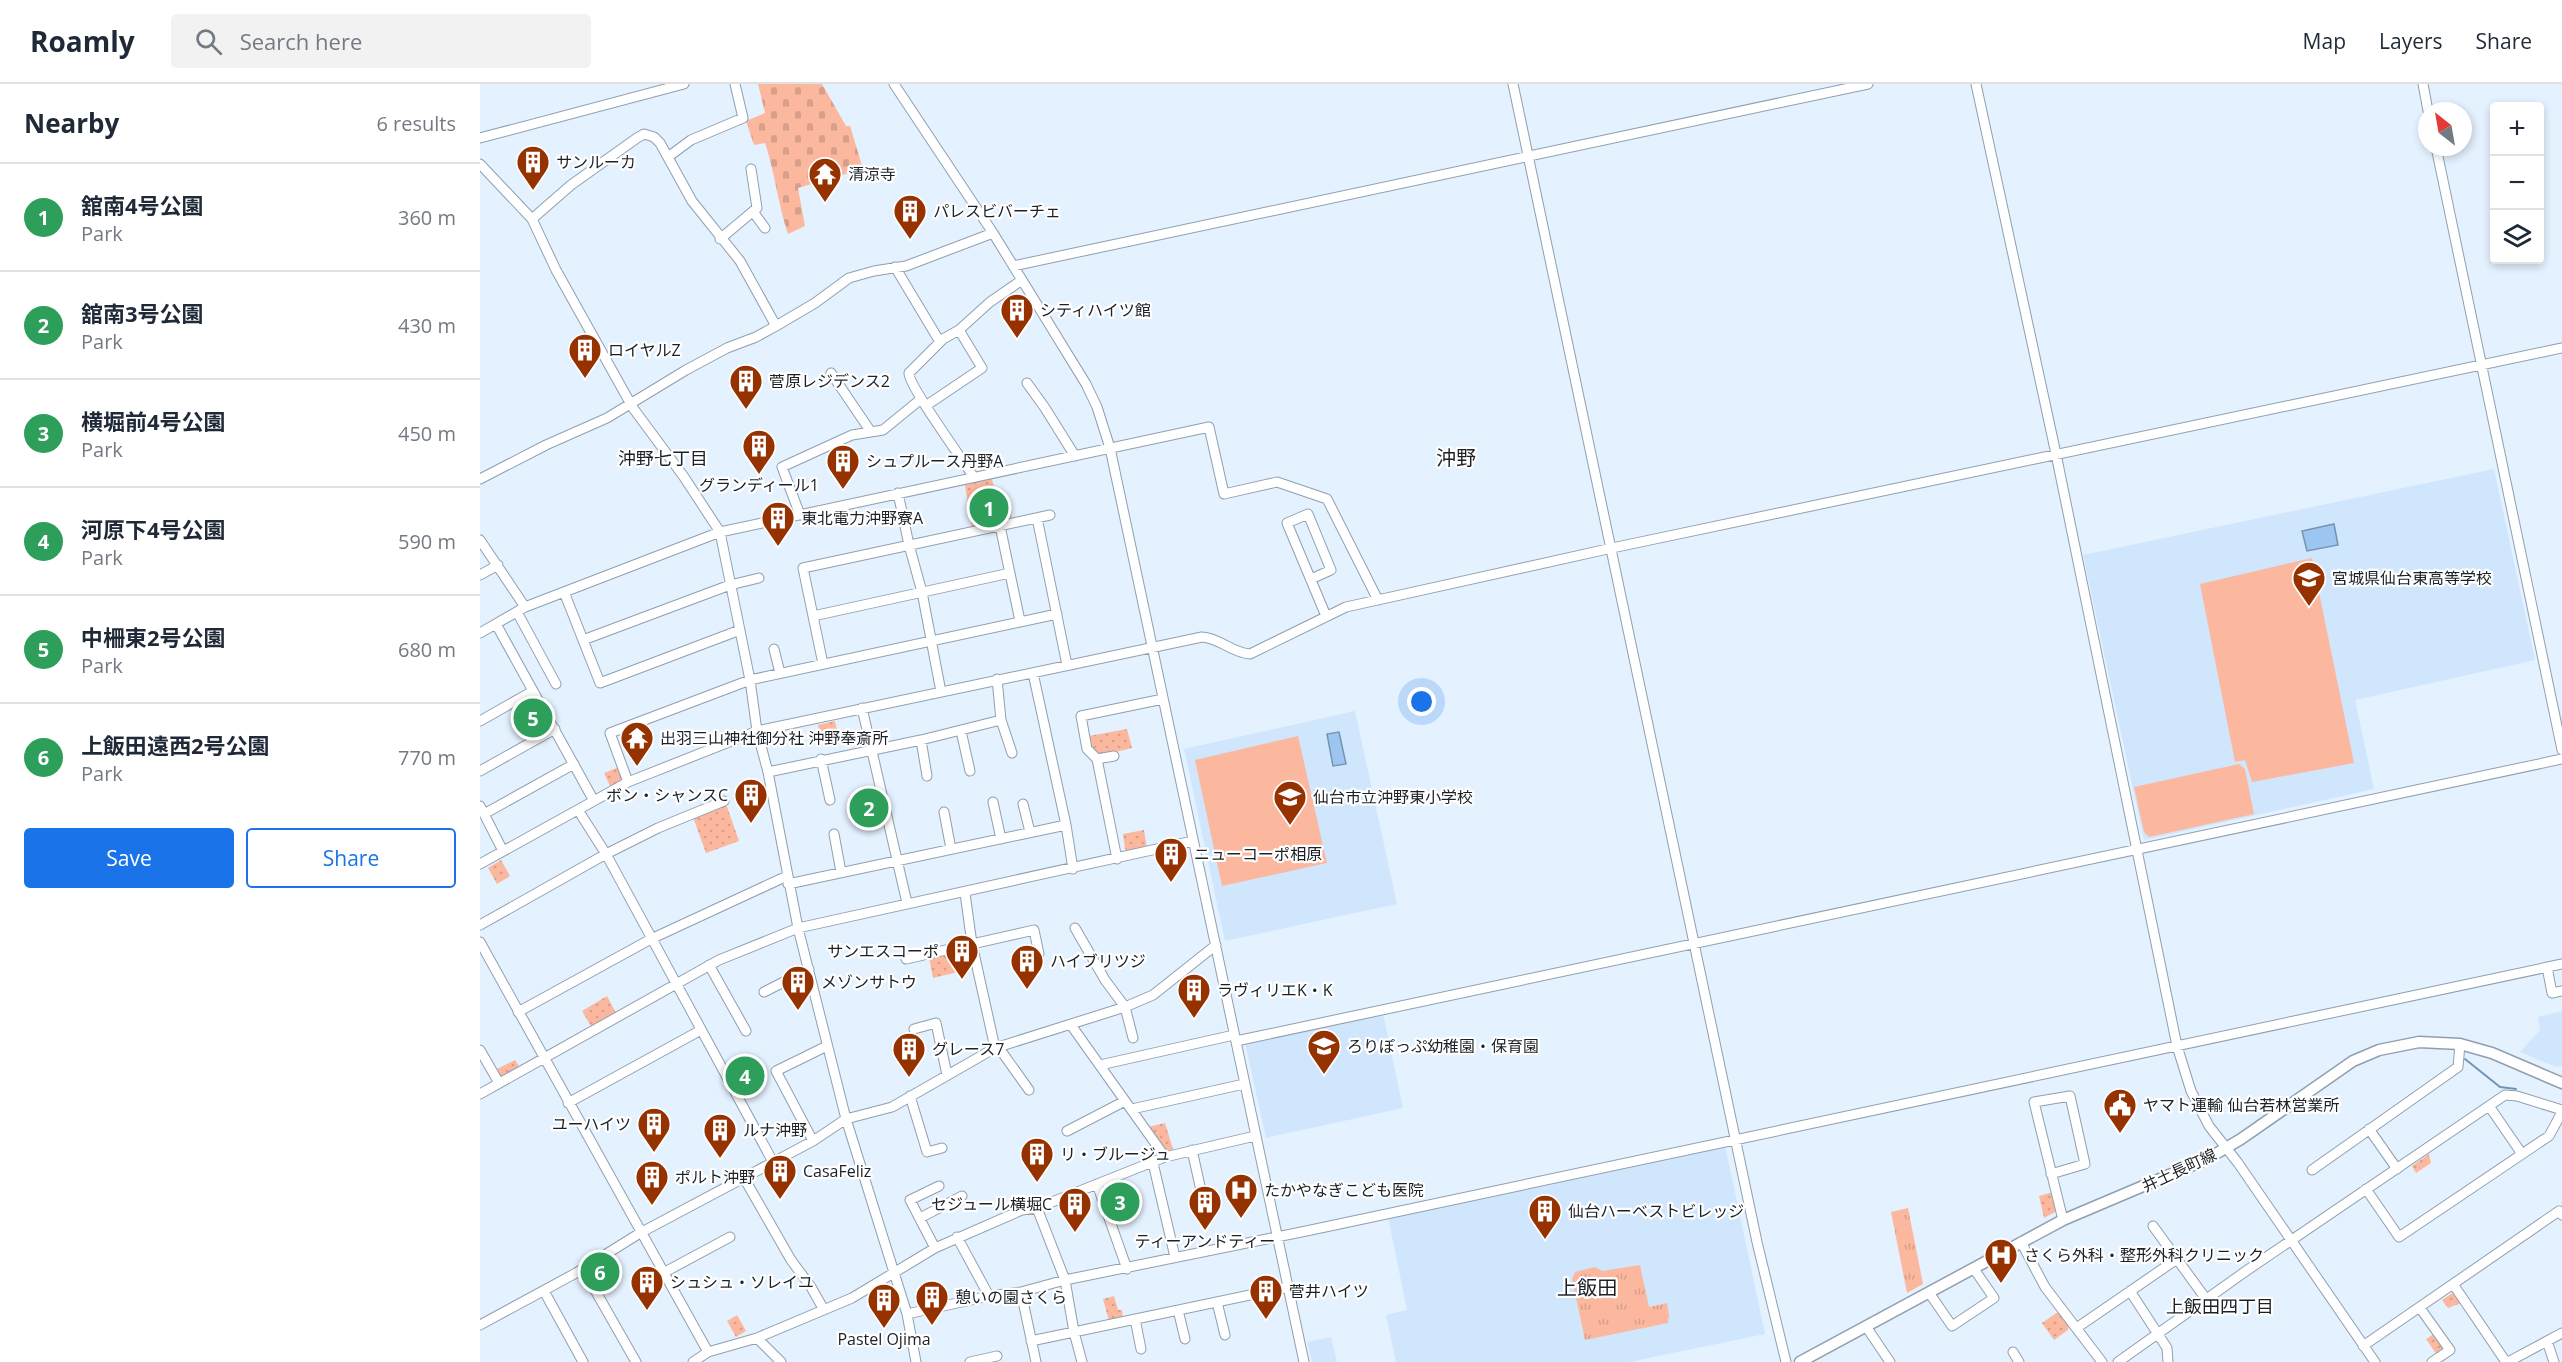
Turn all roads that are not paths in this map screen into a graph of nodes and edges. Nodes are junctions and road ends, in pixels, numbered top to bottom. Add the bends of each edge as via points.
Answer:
1 (684, 84) edge
2 (735, 84) edge
3 (894, 84) edge
4 (1513, 84) edge
5 (1868, 84) edge
6 (1976, 84) edge
7 (2423, 84) edge
8 (2426, 102) edge
9 (480, 138) edge
10 (1529, 155) junction
11 (2438, 156) edge
12 (668, 158) junction
13 (480, 164) edge
14 (751, 169) dead end
15 (754, 213) junction
16 (532, 219) junction
17 (765, 228) dead end
18 (993, 233) junction
19 (720, 239) junction
20 (1013, 266) junction
21 (895, 267) junction
22 (1022, 280) junction
23 (776, 326) junction
24 (959, 330) junction
25 (940, 342) junction
26 (2562, 348) edge
27 (2481, 365) junction
28 (831, 373) dead end
29 (1027, 383) dead end
30 (924, 402) junction
31 (631, 405) junction
32 (871, 432) junction
33 (1110, 448) junction
34 (2056, 454) junction
35 (1075, 456) junction
36 (973, 476) junction
37 (480, 479) edge
38 (898, 493) junction
39 (801, 514) junction
40 (1050, 515) dead end
41 (1037, 518) junction
42 (1000, 526) junction
43 (720, 532) junction
44 (480, 540) edge
45 (909, 545) junction
46 (1612, 548) junction
47 (498, 565) junction
48 (1010, 573) junction
49 (480, 575) edge
50 (759, 578) dead end
51 (1311, 579) junction
52 (730, 585) junction
53 (564, 592) junction
54 (922, 592) junction
55 (1378, 600) junction
56 (521, 610) junction
57 (1057, 614) junction
58 (813, 616) junction
59 (1326, 616) junction
60 (1020, 621) junction
61 (496, 624) junction
62 (740, 630) junction
63 (480, 633) edge
64 (584, 640) junction
65 (931, 641) junction
66 (1152, 646) junction
67 (774, 649) dead end
68 (823, 664) junction
69 (1067, 665) junction
70 (780, 673) junction
71 (1033, 673) junction
72 (997, 679) junction
73 (750, 680) junction
74 (556, 684) dead end
75 (533, 692) junction
76 (941, 692) junction
77 (1163, 699) junction
78 (862, 708) junction
79 (1001, 720) junction
80 (480, 721) edge
81 (555, 729) junction
82 (757, 731) junction
83 (961, 731) junction
84 (921, 740) junction
85 (872, 749) junction
86 (2562, 750) edge
87 (1012, 753) dead end
88 (1114, 756) dead end
89 (821, 759) junction
90 (1097, 759) junction
91 (2562, 759) edge
92 (574, 764) junction
93 (480, 771) edge
94 (970, 771) dead end
95 (768, 772) junction
96 (927, 776) dead end
97 (628, 782) junction
98 (830, 800) dead end
99 (594, 801) junction
100 (724, 801) dead end
101 (993, 802) dead end
102 (1023, 804) dead end
103 (482, 810) edge
104 (578, 810) junction
105 (944, 812) dead end
106 (1066, 825) junction
107 (1030, 832) junction
108 (834, 834) dead end
109 (1001, 838) junction
110 (1193, 841) junction
111 (951, 849) junction
112 (2137, 849) junction
113 (503, 851) junction
114 (606, 854) junction
115 (1117, 859) junction
116 (897, 860) junction
117 (480, 864) edge
118 (1073, 869) junction
119 (841, 872) junction
120 (788, 880) junction
121 (965, 893) junction
122 (907, 903) junction
123 (480, 925) edge
124 (798, 928) junction
125 (1075, 928) dead end
126 (651, 939) junction
127 (480, 942) edge
128 (1695, 942) junction
129 (972, 944) junction
130 (1216, 945) junction
131 (1039, 954) dead end
132 (906, 959) dead end
133 (2562, 964) edge
134 (709, 965) junction
135 (2547, 967) junction
136 (809, 969) junction
137 (676, 984) junction
138 (2562, 991) edge
139 (764, 992) dead end
140 (1125, 1007) junction
141 (518, 1012) junction
142 (1071, 1024) junction
143 (914, 1029) dead end
144 (701, 1030) junction
145 (746, 1031) dead end
146 (1133, 1038) dead end
147 (1235, 1038) junction
148 (2460, 1044) junction
149 (827, 1046) junction
150 (2177, 1046) junction
151 (997, 1048) junction
152 (480, 1050) edge
153 (543, 1058) junction
154 (1100, 1065) junction
155 (947, 1076) junction
156 (499, 1083) junction
157 (2562, 1083) edge
158 (1244, 1084) junction
159 (1029, 1090) dead end
160 (480, 1094) edge
161 (910, 1096) junction
162 (568, 1103) junction
163 (1129, 1105) junction
164 (2489, 1106) junction
165 (2562, 1111) edge
166 (846, 1119) junction
167 (2369, 1129) junction
168 (1067, 1131) dead end
169 (1255, 1136) junction
170 (1736, 1138) junction
171 (813, 1141) junction
172 (942, 1148) dead end
173 (2226, 1148) junction
174 (1192, 1150) junction
175 (2522, 1154) junction
176 (1165, 1156) junction
177 (773, 1162) junction
178 (1153, 1163) junction
179 (2397, 1169) junction
180 (2312, 1170) dead end
181 (2050, 1174) junction
182 (744, 1178) junction
183 (1097, 1184) junction
184 (939, 1186) dead end
185 (2367, 1189) junction
186 (1202, 1195) dead end
187 (962, 1197) dead end
188 (1037, 1208) junction
189 (2562, 1215) edge
190 (920, 1218) junction
191 (2063, 1220) junction
192 (2153, 1226) dead end
193 (640, 1233) junction
194 (1277, 1236) junction
195 (730, 1237) dead end
196 (957, 1238) junction
197 (2292, 1240) junction
198 (2021, 1242) junction
199 (934, 1248) junction
200 (1175, 1257) junction
201 (2176, 1259) junction
202 (583, 1269) junction
203 (1127, 1269) junction
204 (1974, 1269) junction
205 (663, 1273) junction
206 (892, 1273) junction
207 (1065, 1280) junction
208 (2453, 1284) junction
209 (1288, 1287) junction
210 (544, 1291) junction
211 (1021, 1292) junction
212 (2130, 1292) junction
213 (1930, 1294) junction
214 (989, 1296) junction
215 (2206, 1299) junction
216 (1217, 1302) junction
217 (2420, 1308) junction
218 (824, 1310) junction
219 (1178, 1311) junction
220 (907, 1314) junction
221 (1135, 1319) junction
222 (480, 1325) edge
223 (1867, 1328) junction
224 (2078, 1328) junction
225 (1074, 1332) junction
226 (2158, 1333) junction
227 (2562, 1334) edge
228 (1225, 1335) dead end
229 (757, 1338) junction
230 (1185, 1339) dead end
231 (1031, 1341) junction
232 (2547, 1341) junction
233 (2363, 1346) junction
234 (1141, 1348) dead end
235 (708, 1352) junction
236 (2013, 1352) dead end
237 (997, 1356) dead end
238 (583, 1362) edge
239 (636, 1362) edge
240 (694, 1362) edge
241 (781, 1362) edge
242 (916, 1362) edge
243 (970, 1362) edge
244 (1036, 1362) edge
245 (1082, 1362) edge
246 (1304, 1362) edge
247 (1786, 1362) edge
248 (1800, 1362) edge
249 (1890, 1362) edge
250 (2019, 1362) edge
251 (2102, 1362) edge
252 (2118, 1362) edge
253 (2168, 1362) edge
254 (2375, 1362) edge
255 (2432, 1362) edge
256 (2507, 1362) edge
257 (2554, 1362) edge

1 - 9 street
2 - 12 street via 743,118 691,140
3 - 18 street
4 - 10 street
5 - 10 street
6 - 34 street
7 - 8 street
10 - 20 street
10 - 46 street
11 - 27 street
12 - 16 street via 654,137 644,134
12 - 19 street via 692,201
13 - 16 street
14 - 15 street via 757,208
15 - 17 street
15 - 19 street
16 - 31 street via 555,270
18 - 20 street
18 - 21 street
19 - 23 street via 740,261
20 - 22 street
21 - 23 street via 849,279
21 - 25 street
22 - 24 street
22 - 33 street via 1086,384
23 - 31 street via 686,370
24 - 25 street
24 - 30 street via 982,368
25 - 30 street via 909,373
26 - 27 street
27 - 34 street
27 - 86 street
28 - 32 street
29 - 35 street
30 - 32 street via 887,428
30 - 36 street
31 - 37 street
31 - 43 street
32 - 39 street via 852,435 782,467
33 - 35 street
33 - 55 street via 1209,428 1224,494 1277,482 1327,499
33 - 66 street
34 - 46 street
34 - 112 street
35 - 36 street
36 - 38 street
38 - 39 street
38 - 45 street
39 - 43 street
40 - 41 street
41 - 42 street
41 - 57 street
42 - 45 street
42 - 48 street
43 - 52 street
43 - 53 street
44 - 47 street
45 - 54 street
45 - 58 street via 803,568
46 - 55 street
46 - 128 street
47 - 49 street
47 - 56 street
48 - 54 street
48 - 60 street
50 - 52 street
51 - 51 street via 1287,523 1308,514 1331,570
51 - 59 street
52 - 62 street
52 - 64 street
53 - 56 street
53 - 64 street
54 - 58 street
54 - 65 street
55 - 59 street
56 - 61 street
56 - 74 street
57 - 60 street
57 - 69 street
58 - 68 street
59 - 66 street via 1250,654 1240,654 1210,638
60 - 65 street
61 - 63 street
61 - 75 street
62 - 64 street via 600,683
62 - 73 street
65 - 68 street
65 - 76 street
66 - 69 street
66 - 77 street
67 - 70 street
68 - 70 street
69 - 71 street
70 - 73 street
71 - 72 street
71 - 106 street
72 - 76 street
72 - 79 street
73 - 82 street
73 - 97 street via 610,733
75 - 80 street
75 - 81 street
76 - 78 street
77 - 90 street via 1081,716 1087,749
77 - 110 street
78 - 82 street
78 - 85 street
79 - 83 street
79 - 87 street
81 - 92 street
81 - 93 street
82 - 95 street
82 - 97 street
83 - 84 street
83 - 94 street
84 - 85 street
84 - 96 street
85 - 89 street
85 - 116 street
88 - 90 street
89 - 95 street
89 - 98 street
90 - 115 street
91 - 112 street
92 - 99 street
92 - 103 street
95 - 120 street
97 - 99 street
99 - 104 street
100 - 114 street
101 - 109 street
102 - 107 street
103 - 113 street
104 - 113 street
104 - 114 street
105 - 111 street
106 - 107 street
106 - 118 street
107 - 109 street
108 - 119 street
109 - 111 street
110 - 115 street
110 - 130 street
111 - 116 street
112 - 128 street
112 - 150 street
113 - 117 street
114 - 123 street
114 - 126 street
115 - 118 street
116 - 119 street
116 - 122 street
118 - 121 street
119 - 120 street
120 - 124 street
120 - 126 street
121 - 122 street
121 - 129 street
122 - 124 street
124 - 134 street
124 - 136 street
125 - 140 street
126 - 137 street
126 - 141 street
127 - 141 street
128 - 147 street
128 - 170 street
129 - 131 street via 1034,930
129 - 132 street
129 - 151 street
130 - 140 street via 1153,995
130 - 147 street
133 - 135 street
134 - 137 street
134 - 145 street
135 - 138 street via 2552,993
135 - 150 street
136 - 139 street
136 - 149 street
137 - 144 street
137 - 153 street
140 - 142 street
140 - 146 street
141 - 153 street
142 - 151 street
142 - 154 street
143 - 155 street via 936,1023
144 - 162 street
144 - 177 street
147 - 154 street
147 - 158 street
148 - 157 main road, 井土長町線 via 2492,1053
148 - 167 street via 2458,1067
148 - 173 main road, 井土長町線 via 2419,1042 2367,1054
149 - 166 street
149 - 171 street via 776,1071
150 - 170 street
150 - 173 street via 2191,1092
151 - 155 street
151 - 159 street
152 - 156 street
153 - 156 street
153 - 162 street
154 - 163 street
155 - 161 street
156 - 160 street
158 - 163 street
158 - 169 street
161 - 166 street via 892,1107
161 - 172 street via 927,1152
162 - 193 street
163 - 168 street
163 - 176 street
164 - 165 street via 2505,1095
164 - 175 street
164 - 179 street
165 - 175 street via 2549,1136
166 - 171 street
166 - 206 street
167 - 179 street
167 - 180 street
169 - 174 street
169 - 194 street
170 - 194 street
170 - 247 street
171 - 177 street
173 - 191 main road, 井土長町線
173 - 197 street
174 - 176 street
174 - 186 street
175 - 185 street via 2399,1237
176 - 178 street
177 - 182 street
178 - 183 street
178 - 200 street
179 - 185 street
181 - 181 street via 2034,1102 2070,1096 2085,1164
181 - 191 street
182 - 193 street
182 - 218 street
183 - 188 street
183 - 203 street
184 - 190 street via 910,1200
185 - 197 street
187 - 190 street
188 - 196 street via 1022,1210
188 - 207 street
189 - 208 street via 2559,1211
190 - 199 street
191 - 198 main road, 井土長町線
192 - 201 street
193 - 202 street
193 - 205 street
194 - 200 street
194 - 209 street
195 - 205 street
196 - 199 street
196 - 214 street
197 - 215 street
197 - 233 street
198 - 204 main road, 井土長町線
198 - 224 street via 2045,1287
199 - 206 street
200 - 203 street
201 - 212 street
201 - 215 street
202 - 210 street
202 - 239 street
203 - 207 street
204 - 213 main road, 井土長町線
204 - 213 street via 1994,1298 1952,1326
205 - 235 street
206 - 218 street
206 - 220 street
207 - 211 street
207 - 225 street
208 - 217 street
208 - 256 street
209 - 216 street
209 - 246 street
210 - 222 street
210 - 238 street
211 - 214 street
211 - 231 street
212 - 224 street
212 - 226 street
213 - 223 main road, 井土長町線
214 - 220 street
215 - 226 street
216 - 219 street
216 - 228 street
217 - 233 street
217 - 255 street via 2450,1350
218 - 229 street
219 - 221 street
219 - 230 street
220 - 242 street
221 - 225 street
221 - 234 street
223 - 248 main road, 井土長町線
223 - 249 street
224 - 251 street
225 - 231 street
225 - 245 street
226 - 252 street
226 - 253 street via 2167,1348
227 - 232 street
229 - 235 street
229 - 241 street
231 - 244 street
232 - 256 street
232 - 257 street
233 - 254 street
235 - 240 street
236 - 250 street
237 - 243 street

